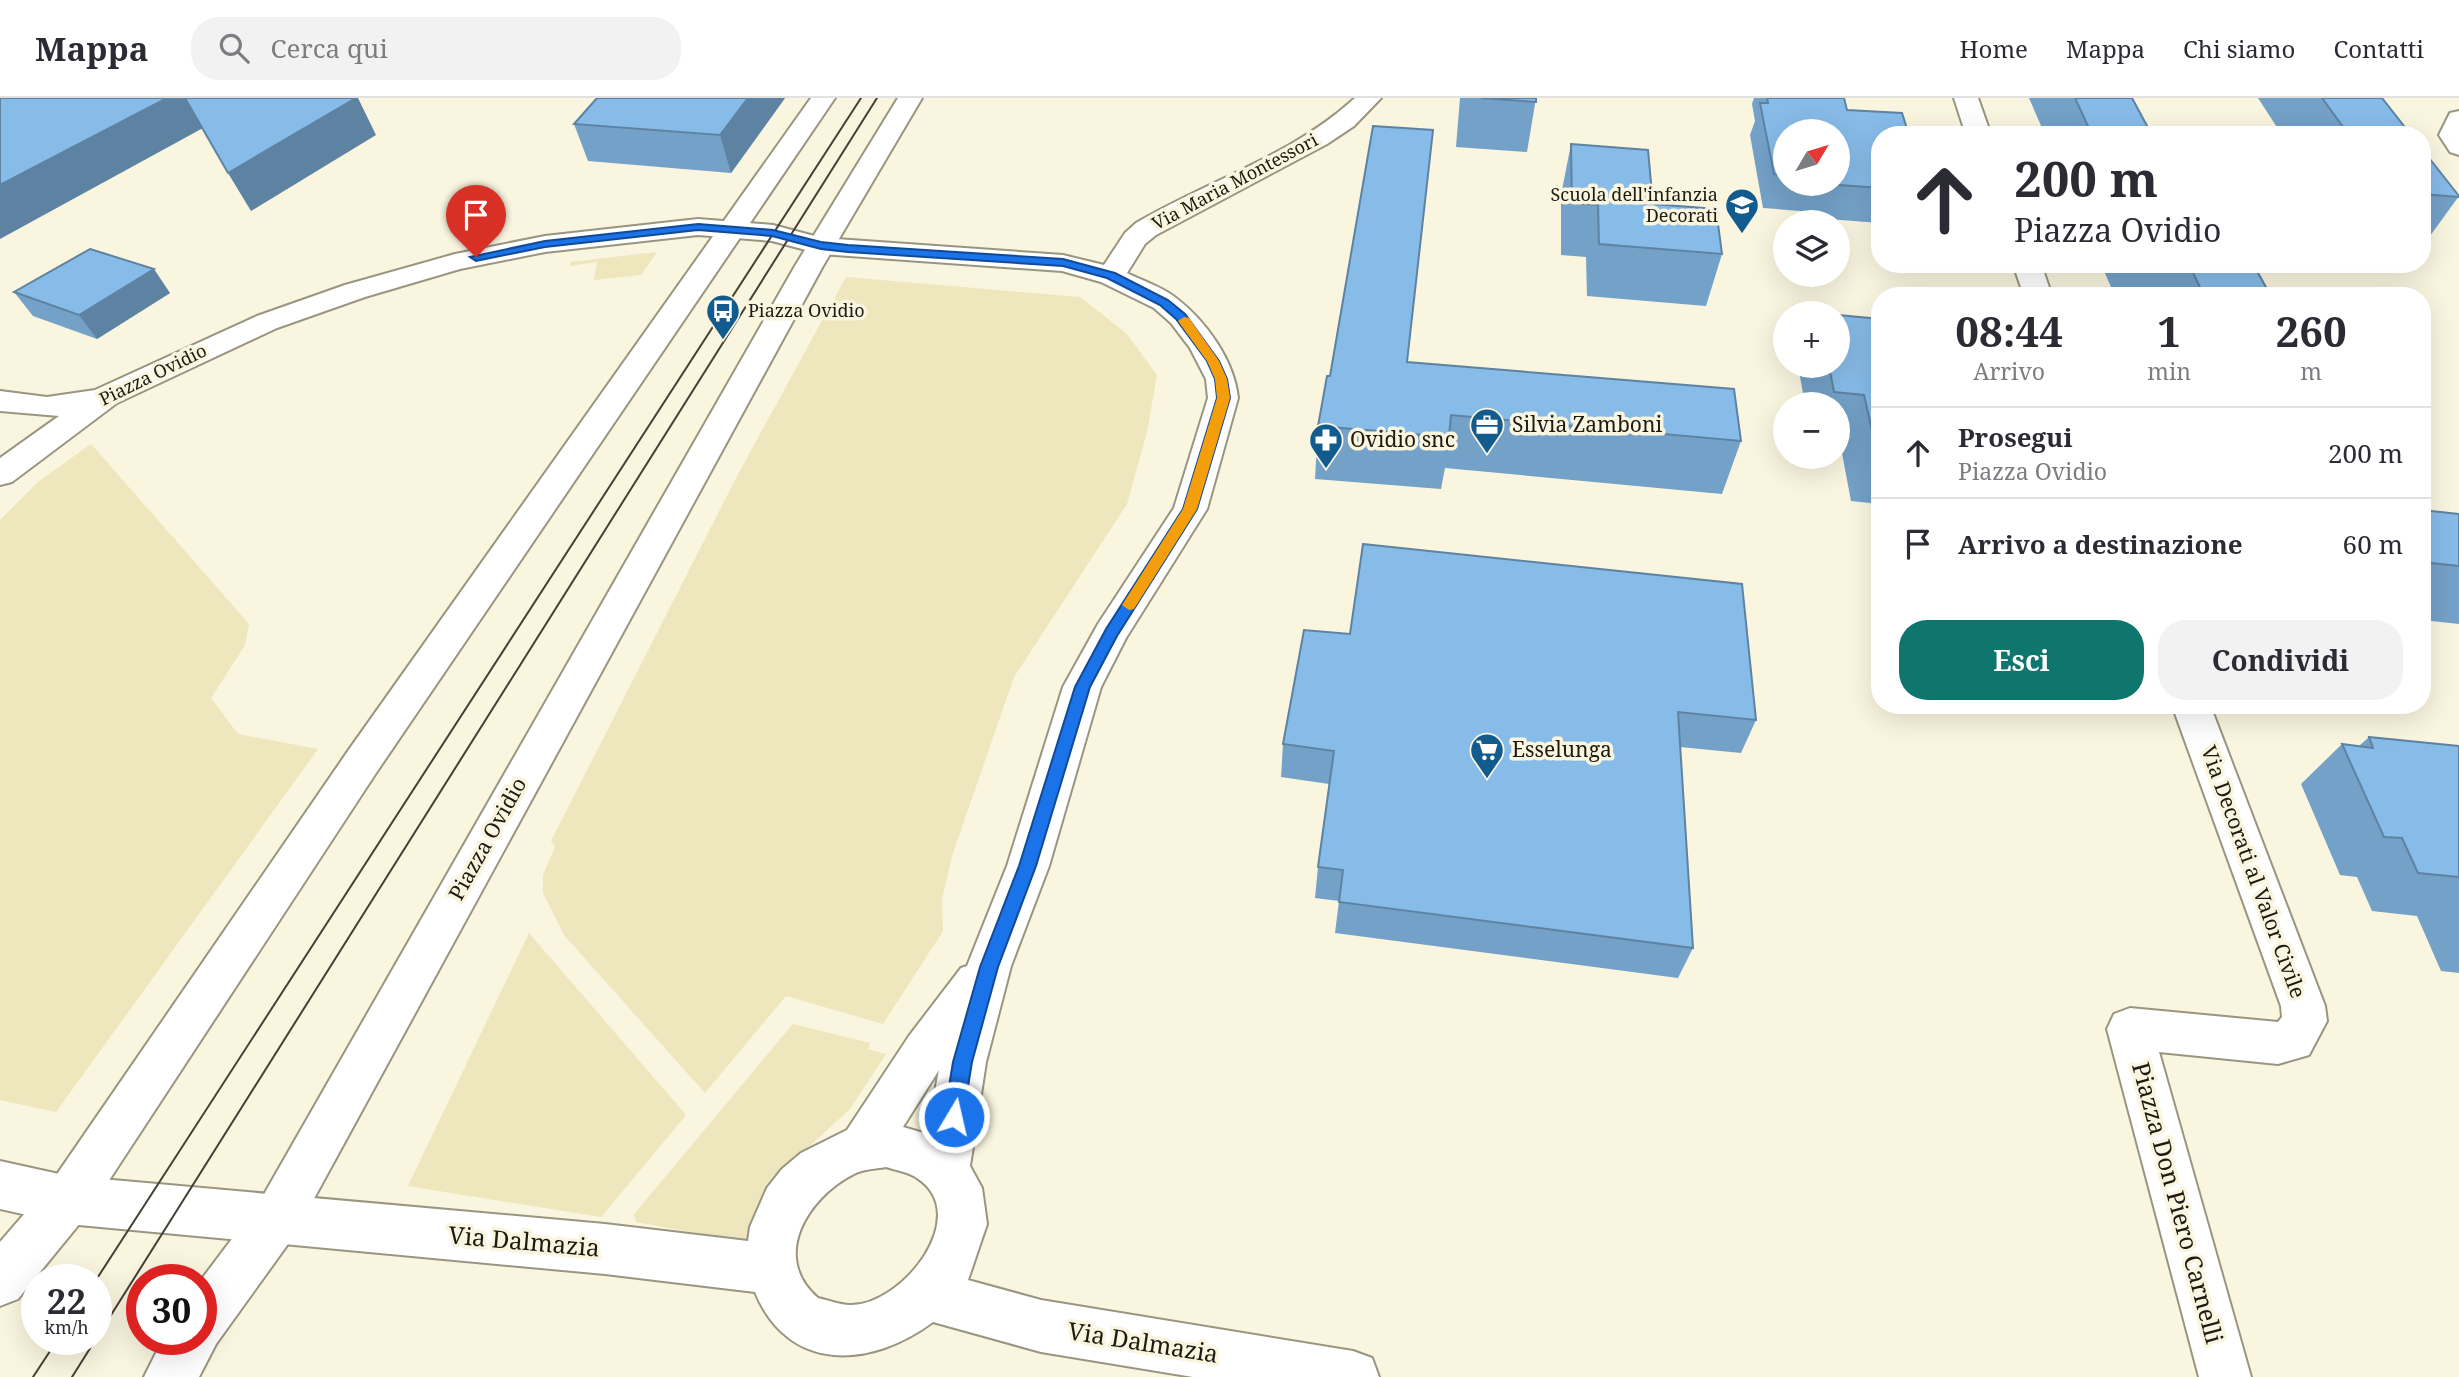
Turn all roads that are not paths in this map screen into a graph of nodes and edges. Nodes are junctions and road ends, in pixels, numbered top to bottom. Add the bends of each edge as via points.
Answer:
1 (823, 98) edge
2 (910, 98) edge
3 (1369, 98) edge
4 (1966, 98) edge
5 (2459, 118) edge
6 (1976, 126) edge
7 (2458, 146) edge
8 (732, 230) junction
9 (821, 246) junction
10 (1111, 276) junction
11 (106, 396) junction
12 (0, 401) edge
13 (0, 474) edge
14 (2194, 714) edge
15 (989, 967) junction
16 (2130, 1029) joint
17 (863, 1147) junction
18 (945, 1171) junction
19 (0, 1185) edge
20 (68, 1200) junction
21 (276, 1220) junction
22 (773, 1269) junction
23 (0, 1281) edge
24 (935, 1297) junction
25 (217, 1302) edge
26 (183, 1355) edge
27 (170, 1377) edge
28 (1353, 1377) edge
29 (2225, 1377) edge

1 - 8 street
2 - 9 street
3 - 10 street, Via Maria Montessori via 1359,110 1294,154 1146,229
4 - 6 street
5 - 7 street via 2451,135
8 - 9 street, Piazza Ovidio via 790,236
8 - 11 street, Piazza Ovidio via 698,227 634,232 455,262 267,322
8 - 20 street via 362,762
9 - 10 street via 1063,262
9 - 21 street, Piazza Ovidio
10 - 15 street via 1143,289 1181,317 1204,346 1221,379 1223,398 1190,509 1082,687 1028,866
11 - 12 street via 61,408
11 - 13 street, Piazza Ovidio
14 - 16 street, Via Decorati al Valor Civile via 2305,1021 2293,1040 2278,1043
15 - 17 street via 925,1051
15 - 18 street via 962,1062
16 - 29 street, Piazza Don Piero Carnelli
17 - 18 street via 886,1144 908,1149
17 - 22 street via 818,1168 791,1196 775,1231
18 - 24 street via 960,1198 964,1231 955,1266
19 - 20 street
20 - 21 street
20 - 23 street
21 - 22 street, Via Dalmazia via 606,1249
21 - 25 street, Piazza Ovidio
22 - 24 street via 779,1292 793,1311 813,1326 836,1334 888,1329 913,1317
24 - 28 street, Via Dalmazia via 1041,1326
26 - 27 street

